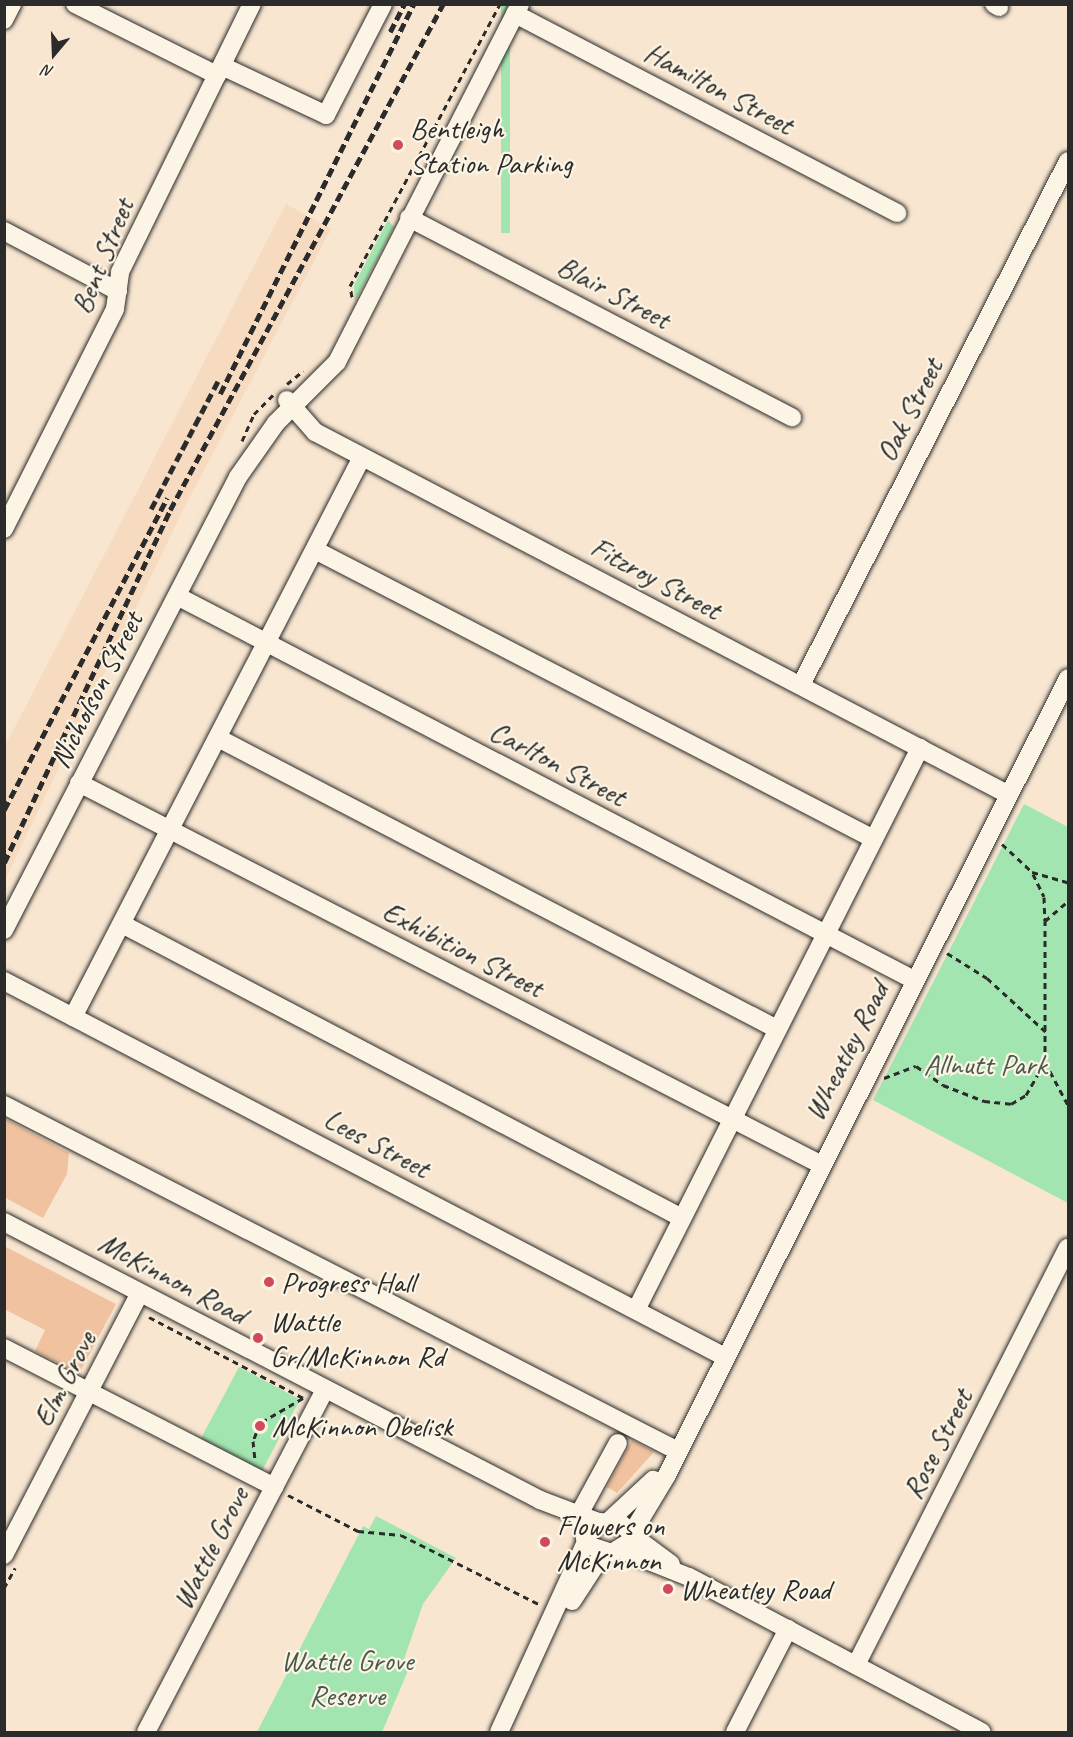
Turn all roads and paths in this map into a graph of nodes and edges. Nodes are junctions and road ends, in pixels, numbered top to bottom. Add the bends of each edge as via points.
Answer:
1 (12, 4) edge
2 (75, 4) edge
3 (252, 4) edge
4 (383, 4) edge
5 (511, 8) edge
6 (4, 20) edge
7 (219, 70) junction
8 (1068, 161) edge
9 (897, 213) dead end
10 (409, 218) junction
11 (4, 231) edge
12 (350, 286) dead end
13 (118, 291) junction
14 (291, 404) junction
15 (792, 417) dead end
16 (362, 457) junction
17 (4, 529) edge
18 (315, 550) junction
19 (177, 596) junction
20 (267, 643) junction
21 (1068, 678) edge
22 (801, 685) junction
23 (218, 738) junction
24 (920, 748) junction
25 (79, 783) junction
26 (1009, 795) junction
27 (170, 830) junction
28 (989, 833) junction
29 (874, 839) junction
30 (1032, 872) junction
31 (1068, 882) edge
32 (1068, 901) edge
33 (1045, 921) junction
34 (122, 924) junction
35 (4, 930) edge
36 (826, 934) junction
37 (946, 953) dead end
38 (914, 980) junction
39 (4, 981) edge
40 (73, 1017) junction
41 (777, 1029) junction
42 (1047, 1034) junction
43 (1045, 1062) junction
44 (882, 1077) dead end
45 (4, 1105) edge
46 (1068, 1105) edge
47 (732, 1120) junction
48 (820, 1164) junction
49 (682, 1218) junction
50 (4, 1222) edge
51 (1068, 1248) edge
52 (140, 1293) junction
53 (636, 1310) junction
54 (4, 1348) edge
55 (723, 1356) junction
56 (325, 1389) junction
57 (89, 1392) junction
58 (618, 1443) dead end
59 (676, 1450) junction
60 (274, 1487) junction
61 (540, 1500) junction
62 (578, 1516) junction
63 (604, 1521) junction
64 (632, 1534) junction
65 (585, 1540) junction
66 (612, 1551) junction
67 (4, 1555) edge
68 (689, 1577) junction
69 (554, 1611) junction
70 (788, 1629) junction
71 (539, 1646) junction
72 (856, 1665) junction
73 (962, 1728) edge
74 (146, 1732) edge
75 (499, 1732) edge
76 (735, 1732) edge
77 (982, 1732) edge

1 - 6 street
2 - 7 street
3 - 7 street, Bent Street
4 - 7 street via 326,115
5 - 9 street, Hamilton Street
5 - 10 street, Nicholson Street
5 - 12 path
7 - 13 street, Bent Street via 120,272
8 - 22 street, Oak Street
10 - 14 street, Nicholson Street via 344,343
10 - 15 street, Blair Street
11 - 13 street
13 - 17 street, Bent Street via 115,309
14 - 16 street, Fitzroy Street via 315,432
14 - 19 street, Nicholson Street via 255,436
16 - 18 street
16 - 22 street, Fitzroy Street
18 - 20 street
18 - 29 street
19 - 20 street, Carlton Street
19 - 25 street, Nicholson Street
20 - 23 street
20 - 36 street, Carlton Street
21 - 26 street, Wheatley Road
22 - 24 street, Fitzroy Street
23 - 27 street
23 - 41 street
24 - 26 street, Fitzroy Street
24 - 29 street
25 - 27 street, Exhibition Street
25 - 35 street, Nicholson Street
26 - 28 street, Wheatley Road
27 - 34 street
27 - 47 street, Exhibition Street
28 - 30 path
28 - 38 street, Wheatley Road
29 - 36 street
30 - 31 path
30 - 33 path via 1044,897
32 - 33 path
33 - 42 path
34 - 40 street
34 - 49 street
36 - 38 street, Carlton Street
36 - 41 street
37 - 42 path via 987,978
38 - 48 street, Wheatley Road
39 - 40 street, Lees Street
40 - 53 street, Lees Street
41 - 47 street
42 - 43 path
43 - 44 path via 1035,1084 1011,1104 961,1094 916,1065 890,1079
43 - 46 path
45 - 59 street
47 - 48 street, Exhibition Street
47 - 49 street
48 - 55 street, Wheatley Road
49 - 53 street
50 - 52 street, McKinnon Road
51 - 72 street, Rose Street
52 - 56 street, McKinnon Road
52 - 57 street, Elm Grove
53 - 55 street, Lees Street
54 - 57 street
55 - 59 street, Wheatley Road
56 - 60 street, Wattle Grove
56 - 61 street, McKinnon Road
57 - 60 street
57 - 67 street, Elm Grove
58 - 62 street
59 - 63 street, Wheatley Road
59 - 64 street, Wheatley Road
60 - 69 path via 358,1531 401,1534
60 - 74 street, Wattle Grove
61 - 62 street, McKinnon Road
61 - 65 street, McKinnon Road
62 - 63 street, McKinnon Road
63 - 64 street, McKinnon Road
63 - 65 street, Wheatley Road
64 - 66 street, Wheatley Road
64 - 68 street
65 - 66 street, McKinnon Road
65 - 69 street
66 - 68 street
66 - 71 street
68 - 70 street
69 - 71 street
70 - 72 street
70 - 76 street
71 - 75 street
72 - 73 street
73 - 77 street

